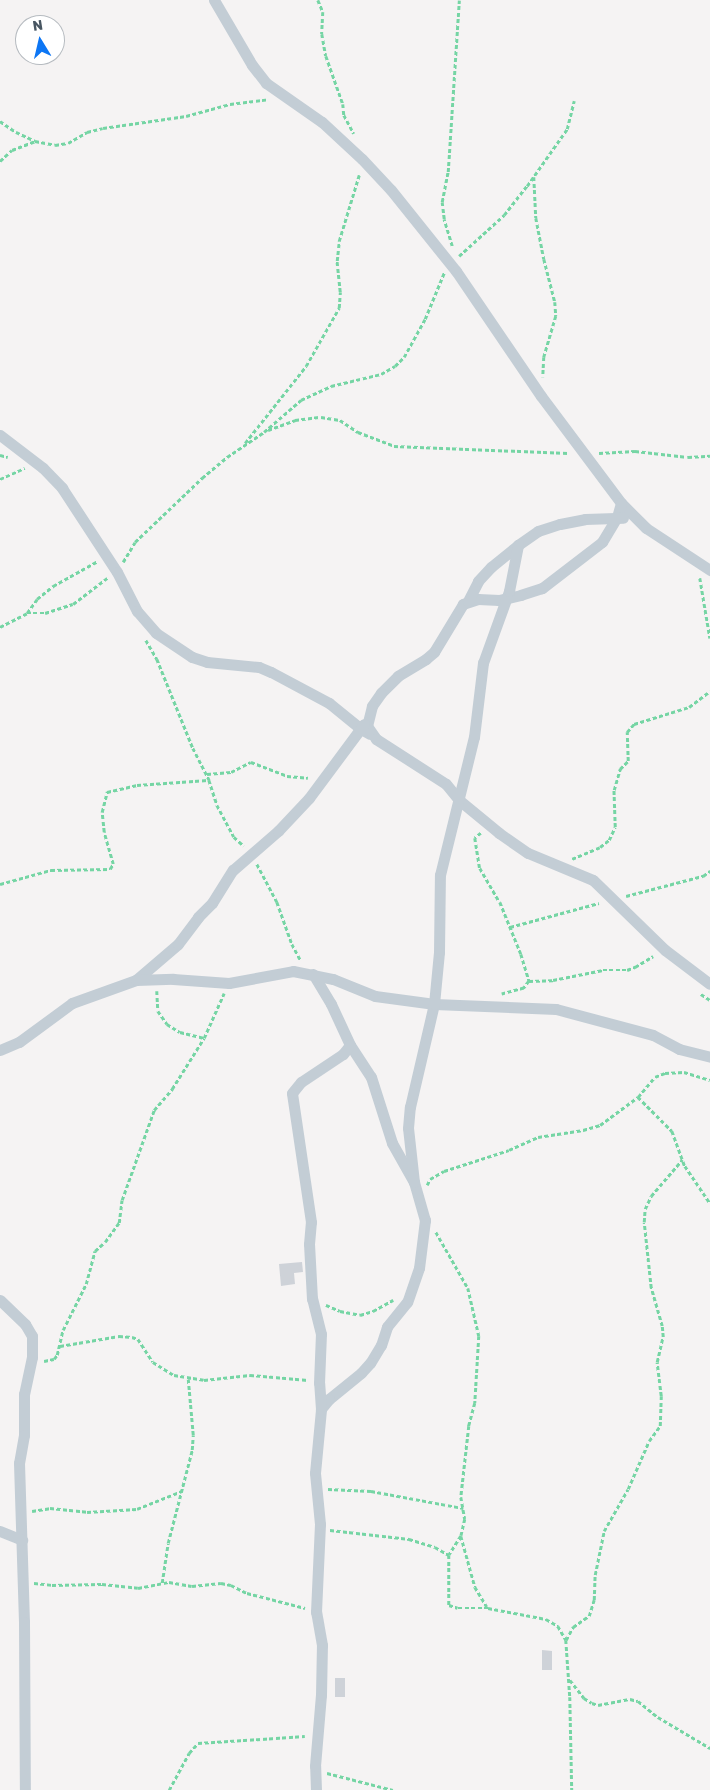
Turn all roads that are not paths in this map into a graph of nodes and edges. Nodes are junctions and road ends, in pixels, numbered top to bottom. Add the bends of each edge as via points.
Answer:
1 (214, 0) edge
2 (0, 435) edge
3 (621, 503) junction
4 (617, 518) junction
5 (639, 522) junction
6 (518, 545) junction
7 (710, 570) edge
8 (507, 597) junction
9 (468, 601) junction
10 (366, 732) junction
11 (459, 800) junction
12 (311, 974) junction
13 (136, 980) junction
14 (710, 984) edge
15 (434, 1004) junction
16 (350, 1045) junction
17 (0, 1050) edge
18 (710, 1057) edge
19 (414, 1182) junction
20 (0, 1300) edge
21 (321, 1409) junction
22 (0, 1531) edge
23 (22, 1540) junction
24 (25, 1790) edge
25 (316, 1790) edge

1 - 3 street via 266,83 322,122 391,190 456,271 541,396
2 - 10 street via 62,488 117,572 127,596 156,633 192,657 207,662 259,667 271,672 329,703
3 - 4 street
3 - 5 street
4 - 5 street
4 - 6 street via 598,517 560,524 538,531
4 - 8 street via 595,549 542,588
5 - 7 street
6 - 8 street
6 - 9 street via 478,580
8 - 9 street
8 - 11 street via 482,664 474,737
9 - 10 street via 459,609 434,652 398,676 381,693 368,716
10 - 11 street via 446,784
10 - 13 street via 324,775 309,798 252,856 233,870 212,903 178,944
11 - 14 street via 528,852 592,880 665,950
11 - 15 street via 440,875 439,952
12 - 13 street via 292,971 229,983
12 - 15 street via 332,978 375,996
12 - 16 street via 331,1004
13 - 17 street via 72,1003 19,1042
15 - 18 street via 556,1009 653,1035 679,1049
15 - 19 street via 410,1108 408,1128
16 - 19 street via 371,1077 392,1143
16 - 21 street via 343,1054 301,1082 292,1093 311,1222 312,1299 321,1334
19 - 21 street via 425,1220 419,1268 407,1302 387,1327 381,1345 362,1373
20 - 23 street via 25,1324 32,1336 19,1463
21 - 25 street via 315,1473 320,1529 316,1612 322,1645
22 - 23 street
23 - 24 street

